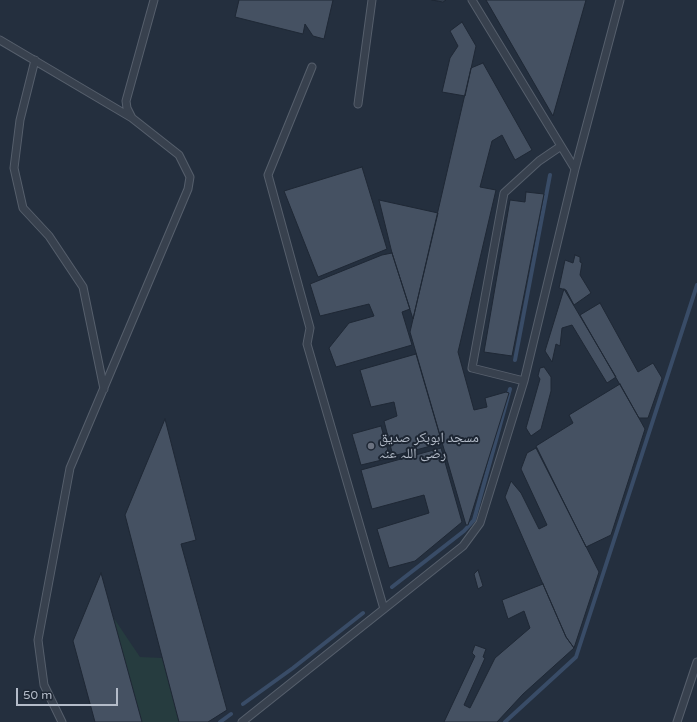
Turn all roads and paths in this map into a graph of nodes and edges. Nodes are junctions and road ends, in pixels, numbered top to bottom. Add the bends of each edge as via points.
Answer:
1 (154, 0) edge
2 (372, 0) edge
3 (472, 0) edge
4 (620, 0) edge
5 (0, 40) edge
6 (34, 60) junction
7 (312, 67) dead end
8 (358, 104) dead end
9 (132, 118) junction
10 (561, 146) junction
11 (575, 169) junction
12 (524, 381) junction
13 (104, 389) junction
14 (384, 609) junction
15 (697, 662) edge
16 (62, 722) edge
17 (242, 722) edge
18 (677, 722) edge

1 - 9 lane via 126,101
2 - 8 lane
3 - 10 lane
4 - 11 lane
5 - 6 lane
6 - 9 lane
6 - 13 lane via 20,120 14,168 23,208 49,236 83,287
7 - 14 lane via 268,175 310,328 307,344
9 - 13 lane via 179,156 190,177 188,189
10 - 11 lane
10 - 12 lane via 539,161 504,193 472,368
11 - 12 lane
12 - 14 lane via 480,522 463,546
13 - 16 lane via 70,468 38,640 44,685
14 - 17 lane
15 - 18 lane

